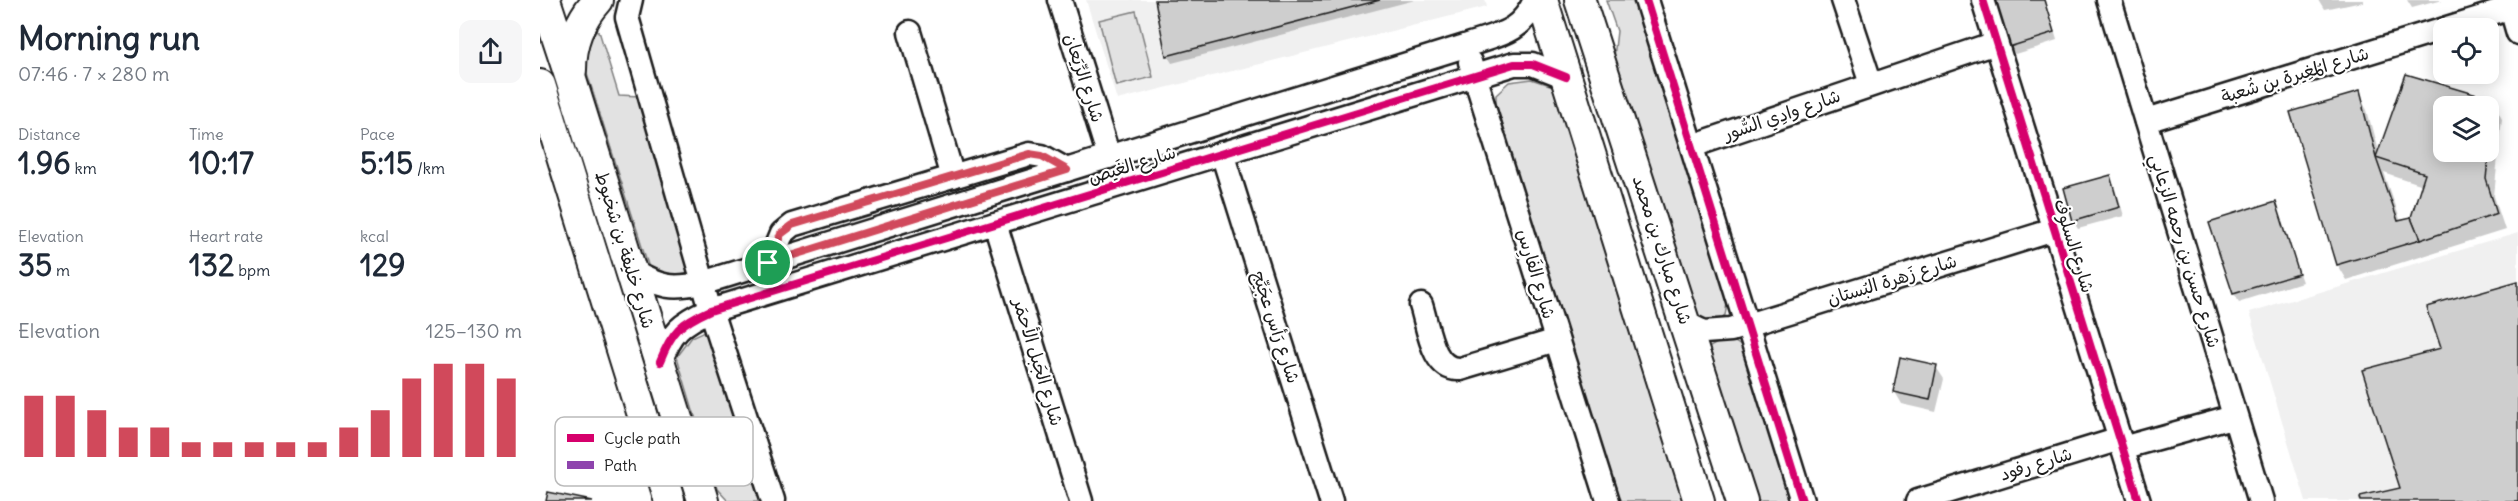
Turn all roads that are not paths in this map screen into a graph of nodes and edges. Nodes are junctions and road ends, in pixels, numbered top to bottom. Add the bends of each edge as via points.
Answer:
1 (545, 0) edge
2 (598, 0) edge
3 (631, 0) edge
4 (1060, 0) edge
5 (1535, 0) edge
6 (1542, 0) edge
7 (1581, 0) edge
8 (1646, 0) edge
9 (1843, 0) edge
10 (1983, 0) edge
11 (2109, 0) edge
12 (2514, 8) edge
13 (2481, 18) edge
14 (910, 32) dead end
15 (2433, 33) edge
16 (2518, 33) edge
17 (1996, 43) junction
18 (1465, 46) junction
19 (570, 76) junction
20 (1474, 77) junction
21 (1566, 77) junction
22 (1871, 84) junction
23 (540, 85) edge
24 (2146, 121) junction
25 (1692, 146) junction
26 (1221, 153) junction
27 (1109, 157) junction
28 (1067, 170) junction
29 (953, 177) junction
30 (995, 223) junction
31 (2054, 231) junction
32 (768, 263) junction
33 (631, 271) junction
34 (703, 283) junction
35 (1421, 305) dead end
36 (711, 310) junction
37 (1685, 323) junction
38 (1740, 327) junction
39 (1557, 340) junction
40 (1697, 360) junction
41 (660, 362) junction
42 (643, 417) edge
43 (677, 417) edge
44 (745, 417) edge
45 (2234, 417) junction
46 (753, 442) edge
47 (2121, 443) junction
48 (664, 486) edge
49 (698, 486) edge
50 (669, 501) edge
51 (703, 501) edge
52 (772, 501) edge
53 (1081, 501) edge
54 (1331, 501) edge
55 (1608, 501) edge
56 (1699, 501) edge
57 (1742, 501) edge
58 (1802, 501) edge
59 (1918, 501) edge
60 (2139, 501) edge
61 (2261, 501) edge

1 - 19 main road, شارع خليفة بن شخبوط
2 - 19 main road via 580,22
3 - 34 street via 627,17
4 - 27 street, شارع الرِّيَعان
5 - 18 street, شارع الغَيص via 1526,18 1515,28
6 - 21 main road
7 - 37 main road, شارع مبارك بن محمد
8 - 25 street
9 - 22 street
10 - 17 street, شارع السلوف
11 - 24 street, شارع حسن بن رحمه الزعابي
12 - 13 street, شارع المُغِيرة بن شُعبة
12 - 16 street
14 - 29 street
15 - 24 street, شارع المُغِيرة بن شُعبة
17 - 22 street, شارع وادِي السُّور
17 - 31 street, شارع السلوف
18 - 20 street, شارع الفَارِس
18 - 27 street, شارع الغَيص
19 - 33 main road, شارع خليفة بن شخبوط
20 - 21 street, شارع الغَيص via 1523,64 1541,66
20 - 26 street, شارع الغَيص
20 - 39 street, شارع الفَارِس
21 - 56 main road
22 - 25 street, شارع وادِي السُّور
23 - 42 main road, شارع خليفة بن شخبوط
24 - 45 street, شارع حسن بن رحمه الزعابي
25 - 38 street
26 - 30 street, شارع الغَيص
26 - 54 street, شارع رَأس عجَيِّج
27 - 28 street, شارع الغَيص
28 - 29 street via 1033,154
28 - 32 street, شارع الغَيص
29 - 32 street via 792,225 780,234
30 - 36 street, شارع الغَيص
30 - 53 street, شارع الجَبل الأحمَر
31 - 38 street, شارع زَهرة البُستان
31 - 47 street, شارع السلوف
32 - 34 street, شارع الغَيص
33 - 34 street, شارع الغَيص via 665,287
33 - 41 main road, شارع خليفة بن شخبوط
34 - 36 street
35 - 39 street via 1438,358 1450,368 1460,369
36 - 41 street, شارع الغَيص via 677,329
36 - 44 street
37 - 38 street, شارع زَهرة البُستان via 1704,332
37 - 40 main road, شارع مبارك بن محمد
38 - 40 street, شارع زَهرة البُستان via 1709,344
38 - 58 street
39 - 55 street, شارع الفَارِس
40 - 57 main road, شارع مبارك بن محمد
41 - 43 main road, شارع خليفة بن شخبوط
45 - 47 street, شارع رفود
45 - 61 street, شارع حسن بن رحمه الزعابي
46 - 52 street
47 - 59 street, شارع رفود
47 - 60 street, شارع السلوف
48 - 50 main road, شارع خليفة بن شخبوط
49 - 51 main road, شارع خليفة بن شخبوط

